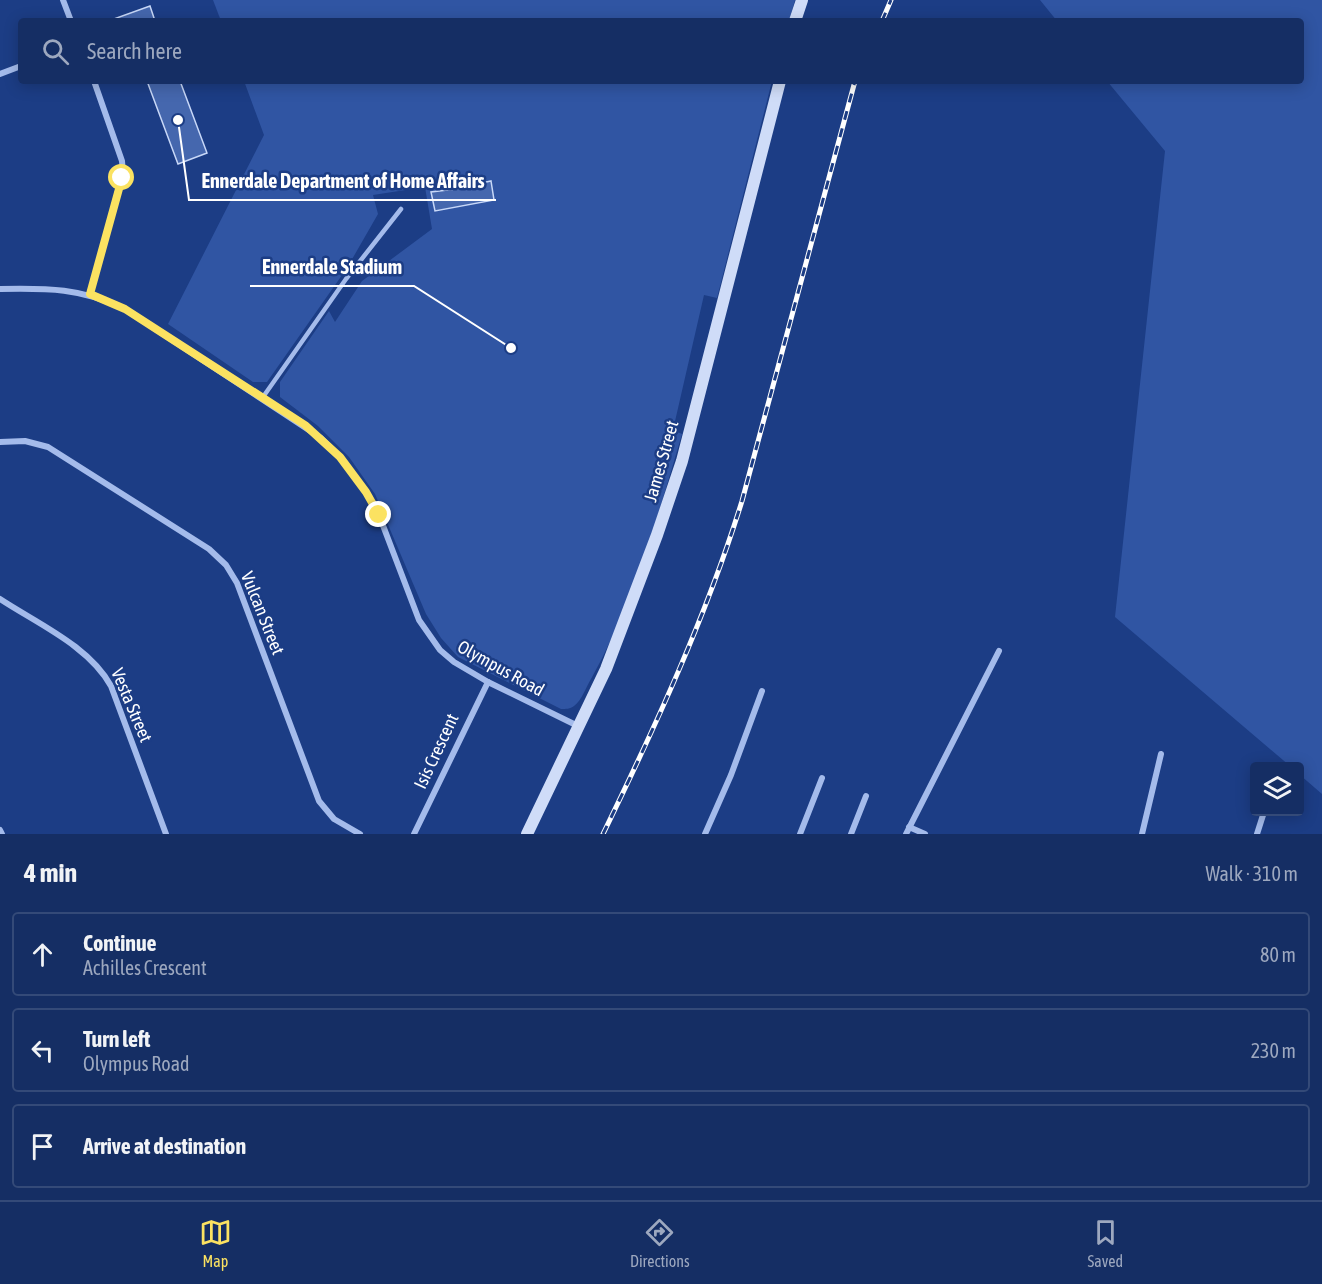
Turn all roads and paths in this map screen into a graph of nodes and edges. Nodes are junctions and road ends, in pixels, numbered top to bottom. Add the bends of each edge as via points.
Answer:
1 (63, 0) edge
2 (802, 0) edge
3 (70, 18) edge
4 (796, 18) edge
5 (18, 67) edge
6 (0, 74) edge
7 (95, 84) edge
8 (779, 84) edge
9 (401, 209) dead end
10 (0, 289) edge
11 (90, 294) junction
12 (262, 397) junction
13 (0, 442) edge
14 (0, 599) edge
15 (999, 651) dead end
16 (488, 682) junction
17 (762, 691) dead end
18 (579, 726) junction
19 (1161, 754) dead end
20 (822, 778) dead end
21 (866, 796) dead end
22 (1263, 816) edge
23 (907, 831) edge
24 (166, 834) edge
25 (360, 834) edge
26 (414, 834) edge
27 (527, 834) edge
28 (705, 834) edge
29 (800, 834) edge
30 (850, 834) edge
31 (926, 834) edge
32 (1142, 834) edge
33 (1257, 834) edge

1 - 3 street
2 - 4 street
5 - 6 street
7 - 11 street via 123,173
8 - 18 street, James Street via 681,461 624,627
9 - 12 lane
10 - 11 street, Olympus Road
11 - 12 street, Olympus Road via 125,309
12 - 16 street, Olympus Road via 321,438 353,473 379,515 420,620 430,636 454,662
13 - 25 street, Vulcan Street via 25,441 48,447 209,549 226,566 240,591 319,801 334,819
14 - 24 street, Vesta Street via 74,647 101,670 111,687
15 - 23 street
16 - 18 street, Olympus Road
16 - 26 street, Isis Crescent
17 - 28 street
18 - 27 street, James Street
19 - 32 street
20 - 29 street
21 - 30 street
22 - 33 street
23 - 31 street

